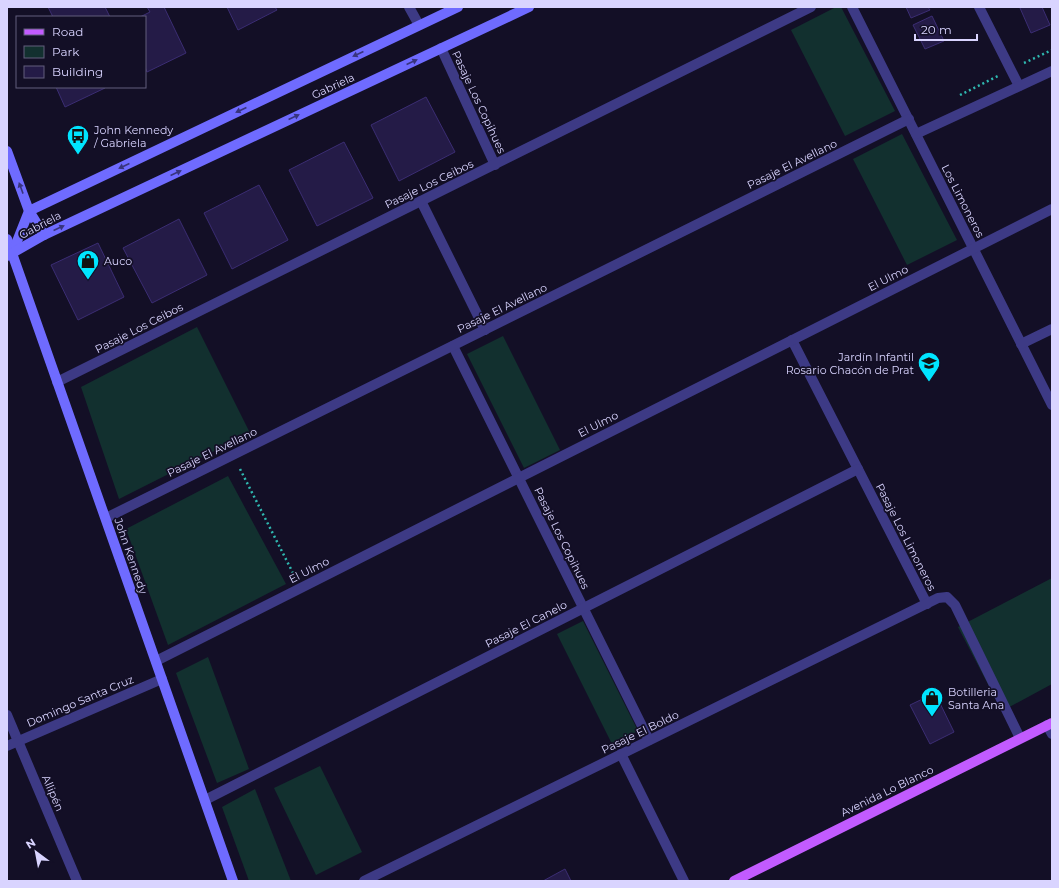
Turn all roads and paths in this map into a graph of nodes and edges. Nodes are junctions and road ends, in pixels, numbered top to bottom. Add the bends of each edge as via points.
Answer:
1 (409, 7) edge
2 (458, 7) edge
3 (528, 7) edge
4 (811, 7) edge
5 (852, 7) edge
6 (979, 7) edge
7 (419, 26) junction
8 (441, 48) junction
9 (1052, 50) edge
10 (1011, 70) junction
11 (1052, 71) edge
12 (1019, 86) junction
13 (956, 96) dead end
14 (909, 119) junction
15 (916, 134) junction
16 (7, 151) edge
17 (495, 165) junction
18 (421, 201) junction
19 (1052, 209) edge
20 (29, 211) junction
21 (44, 235) junction
22 (7, 239) edge
23 (973, 248) junction
24 (10, 255) edge
25 (1052, 329) edge
26 (485, 330) junction
27 (792, 340) junction
28 (1021, 344) junction
29 (453, 346) junction
30 (57, 382) junction
31 (1052, 405) edge
32 (233, 455) junction
33 (858, 469) junction
34 (519, 478) junction
35 (106, 518) junction
36 (301, 588) junction
37 (927, 604) junction
38 (583, 608) junction
39 (156, 661) junction
40 (162, 679) junction
41 (7, 715) edge
42 (1050, 724) edge
43 (1052, 734) edge
44 (1020, 738) junction
45 (649, 740) junction
46 (18, 741) junction
47 (7, 746) edge
48 (621, 754) junction
49 (204, 800) junction
50 (77, 881) edge
51 (233, 881) edge
52 (364, 881) edge
53 (684, 881) edge
54 (734, 881) edge

1 - 7 street
2 - 7 street, Gabriela
3 - 8 street, Gabriela
4 - 17 street, Pasaje Los Ceibos
5 - 14 street, Los Limoneros
6 - 10 street
7 -> 20 street, Gabriela
8 - 17 street, Pasaje Los Copihues
21 -> 8 street, Gabriela
9 - 10 path
10 - 12 street
10 - 13 path
11 - 12 street
12 - 15 street
14 - 15 street, Los Limoneros
14 - 26 street, Pasaje El Avellano
15 - 23 street, Los Limoneros
20 -> 16 street
17 - 18 street, Pasaje Los Ceibos
18 - 26 street
18 - 30 street, Pasaje Los Ceibos
19 - 23 street, El Ulmo
20 - 21 street
20 - 24 street, Gabriela
21 - 24 street, Gabriela
22 - 24 street, John Kennedy
23 - 27 street, El Ulmo
23 - 28 street, Los Limoneros
24 - 30 street, John Kennedy
25 - 28 street
26 - 29 street, Pasaje El Avellano
27 - 33 street, Pasaje Los Limoneros
27 - 34 street, El Ulmo
28 - 31 street, Los Limoneros
29 - 32 street, Pasaje El Avellano
29 - 34 street, Pasaje Los Copihues
30 - 35 street, John Kennedy
32 - 35 street, Pasaje El Avellano
32 - 36 path
33 - 37 street, Pasaje Los Limoneros
33 - 38 street, Pasaje El Canelo
34 - 36 street, El Ulmo
34 - 38 street, Pasaje Los Copihues
35 - 39 street, John Kennedy
36 - 39 street, El Ulmo
37 - 44 street, Pasaje Los Limoneros via 938,598 947,597 955,605
37 - 45 street, Pasaje El Boldo
38 - 45 street, Pasaje Los Copihues
38 - 49 street, Pasaje El Canelo
39 - 40 street, John Kennedy
40 - 46 street, Domingo Santa Cruz
40 - 49 street, John Kennedy
41 - 46 street, Allipén
42 - 43 street
42 - 44 main road, Avenida Lo Blanco
44 - 54 main road, Avenida Lo Blanco
45 - 48 street, Pasaje El Boldo
46 - 47 street, Domingo Santa Cruz
46 - 50 street, Allipén
48 - 52 street, Pasaje El Boldo
48 - 53 street
49 - 51 street, John Kennedy

